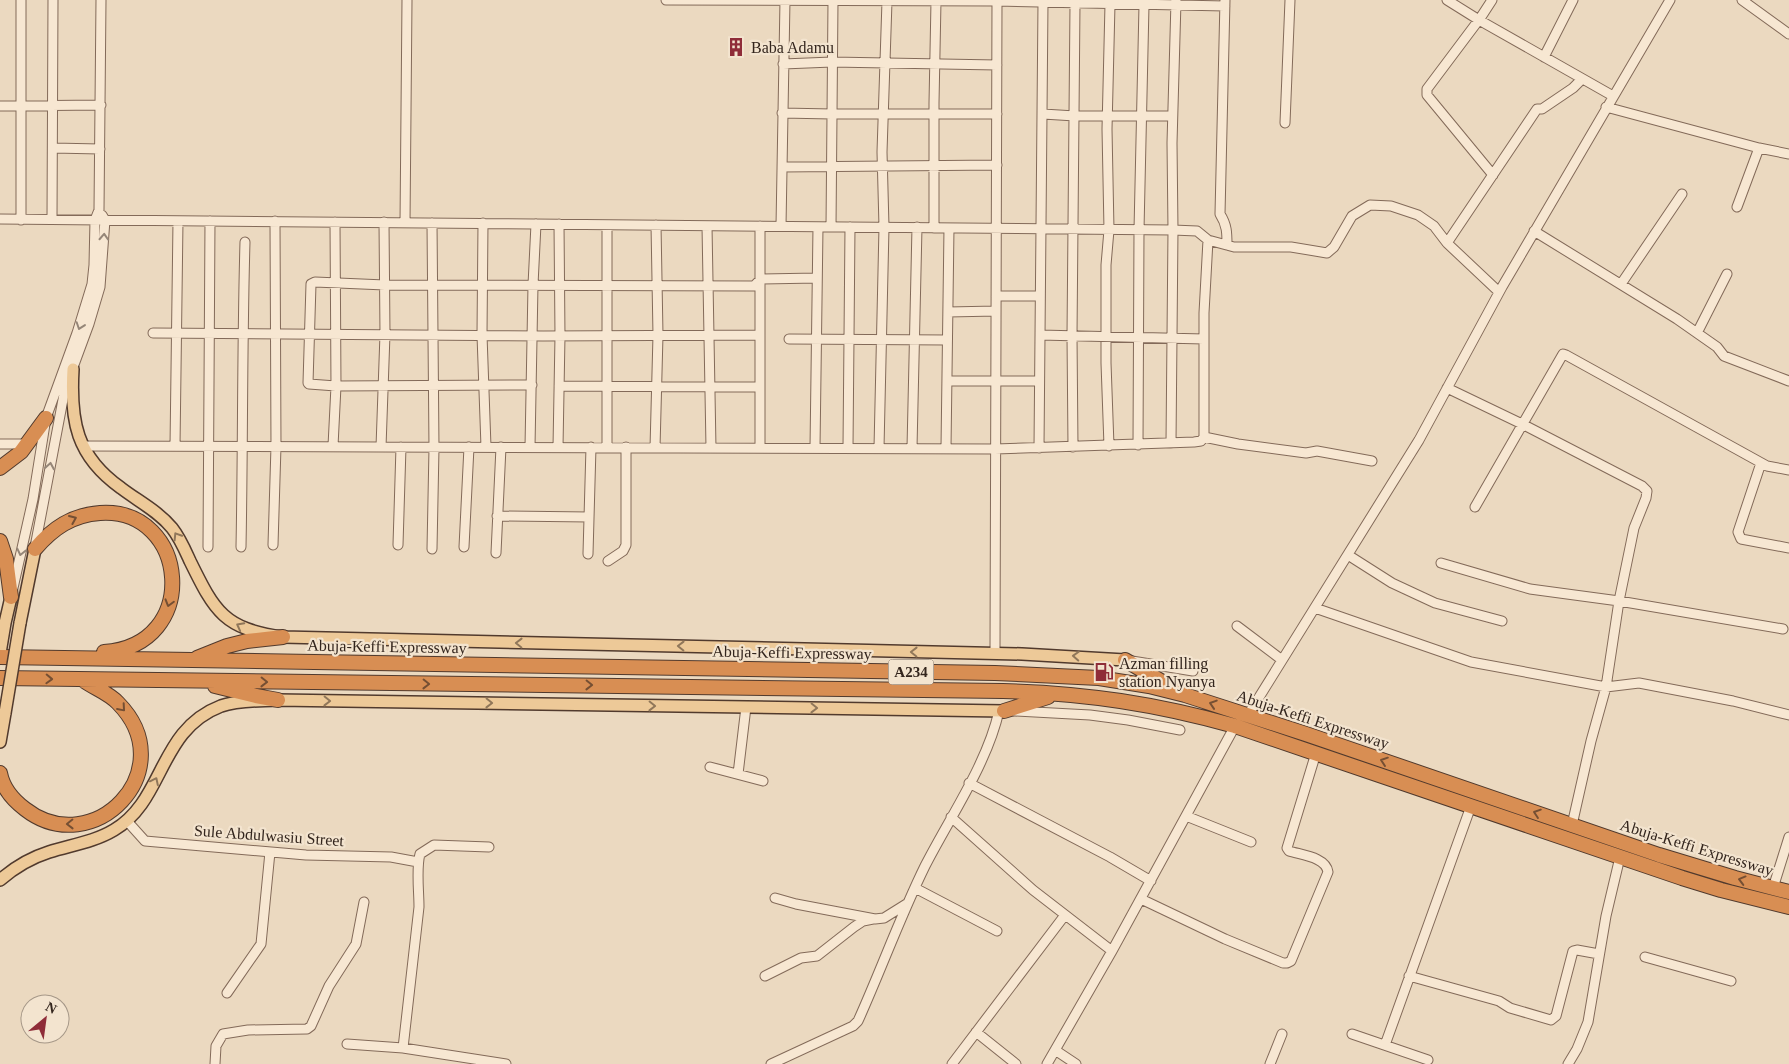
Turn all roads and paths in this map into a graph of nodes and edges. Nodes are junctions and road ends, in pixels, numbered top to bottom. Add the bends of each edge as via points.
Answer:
1 (21, 0) edge
2 (53, 0) edge
3 (101, 0) edge
4 (407, 0) edge
5 (666, 0) edge
6 (712, 0) edge
7 (757, 0) edge
8 (785, 0) edge
9 (822, 0) edge
10 (833, 0) edge
11 (851, 0) edge
12 (1290, 0) edge
13 (1447, 0) edge
14 (1492, 0) edge
15 (1574, 0) edge
16 (1670, 0) edge
17 (1742, 0) edge
18 (887, 1) edge
19 (936, 1) edge
20 (997, 1) edge
21 (1043, 2) junction
22 (1115, 3) edge
23 (1176, 3) edge
24 (1225, 3) edge
25 (1075, 4) junction
26 (1144, 5) junction
27 (1479, 20) junction
28 (1789, 34) edge
29 (1544, 56) junction
30 (832, 62) junction
31 (885, 63) junction
32 (783, 64) junction
33 (935, 64) junction
34 (997, 65) junction
35 (1582, 79) junction
36 (1613, 96) junction
37 (53, 105) junction
38 (101, 105) junction
39 (0, 106) edge
40 (21, 106) junction
41 (1606, 107) junction
42 (782, 113) junction
43 (832, 114) junction
44 (884, 114) junction
45 (934, 114) junction
46 (997, 114) junction
47 (1043, 114) junction
48 (1075, 116) junction
49 (1108, 116) junction
50 (1141, 116) junction
51 (1172, 116) junction
52 (1285, 123) dead end
53 (53, 148) junction
54 (1759, 148) junction
55 (100, 149) junction
56 (1789, 154) edge
57 (997, 165) junction
58 (832, 166) junction
59 (882, 166) junction
60 (934, 166) junction
61 (782, 167) junction
62 (1493, 175) junction
63 (1682, 194) dead end
64 (1737, 206) dead end
65 (0, 219) edge
66 (52, 219) junction
67 (21, 220) junction
68 (100, 220) junction
69 (178, 221) junction
70 (210, 221) junction
71 (275, 222) junction
72 (335, 222) junction
73 (384, 222) junction
74 (405, 223) junction
75 (432, 223) junction
76 (483, 223) junction
77 (536, 224) junction
78 (559, 224) junction
79 (607, 225) junction
80 (656, 225) junction
81 (707, 226) junction
82 (760, 226) junction
83 (781, 226) junction
84 (818, 226) junction
85 (831, 227) junction
86 (850, 227) junction
87 (884, 227) junction
88 (917, 228) junction
89 (934, 228) junction
90 (948, 228) junction
91 (997, 228) junction
92 (1041, 229) junction
93 (1073, 229) junction
94 (1109, 230) junction
95 (1139, 230) junction
96 (1173, 230) junction
97 (1534, 231) junction
98 (1208, 240) junction
99 (245, 242) dead end
100 (1447, 243) junction
101 (1227, 245) junction
102 (1727, 274) dead end
103 (817, 278) junction
104 (761, 279) junction
105 (335, 283) junction
106 (433, 284) junction
107 (482, 284) junction
108 (1621, 284) junction
109 (385, 285) junction
110 (533, 285) junction
111 (559, 285) junction
112 (606, 286) junction
113 (657, 286) junction
114 (708, 286) junction
115 (1499, 292) junction
116 (996, 296) junction
117 (1040, 296) junction
118 (996, 311) junction
119 (948, 312) junction
120 (153, 333) dead end
121 (178, 333) junction
122 (210, 333) junction
123 (242, 333) junction
124 (275, 333) junction
125 (308, 333) junction
126 (336, 333) junction
127 (1697, 333) junction
128 (385, 334) junction
129 (433, 335) junction
130 (482, 335) junction
131 (606, 335) junction
132 (658, 335) junction
133 (708, 335) junction
134 (760, 335) junction
135 (1040, 335) junction
136 (533, 336) junction
137 (560, 336) junction
138 (1072, 336) junction
139 (1106, 338) junction
140 (1139, 338) junction
141 (789, 339) dead end
142 (816, 339) junction
143 (849, 339) junction
144 (882, 339) junction
145 (1173, 339) junction
146 (1204, 339) junction
147 (915, 340) junction
148 (947, 340) junction
149 (73, 369) junction
150 (996, 380) junction
151 (947, 381) junction
152 (1039, 381) junction
153 (1789, 381) edge
154 (434, 385) junction
155 (484, 385) junction
156 (532, 385) junction
157 (336, 386) junction
158 (384, 386) junction
159 (559, 386) junction
160 (606, 386) junction
161 (657, 386) junction
162 (709, 386) junction
163 (760, 387) junction
164 (1448, 388) junction
165 (46, 418) junction
166 (1522, 424) junction
167 (1204, 436) junction
168 (1171, 443) junction
169 (0, 444) edge
170 (27, 444) junction
171 (1138, 445) junction
172 (83, 446) junction
173 (175, 446) junction
174 (209, 446) junction
175 (243, 446) junction
176 (276, 446) junction
177 (333, 446) junction
178 (1108, 446) junction
179 (382, 447) junction
180 (401, 447) junction
181 (469, 447) junction
182 (486, 447) junction
183 (500, 447) junction
184 (530, 447) junction
185 (558, 447) junction
186 (591, 447) junction
187 (607, 447) junction
188 (1073, 447) junction
189 (434, 448) junction
190 (626, 448) junction
191 (656, 448) junction
192 (711, 448) junction
193 (760, 448) junction
194 (815, 448) junction
195 (848, 448) junction
196 (879, 448) junction
197 (912, 448) junction
198 (946, 448) junction
199 (1038, 448) junction
200 (995, 449) junction
201 (1372, 461) dead end
202 (1761, 463) junction
203 (0, 468) edge
204 (1789, 470) edge
205 (1475, 506) dead end
206 (497, 516) junction
207 (589, 517) junction
208 (0, 541) edge
209 (398, 545) dead end
210 (273, 546) dead end
211 (464, 546) dead end
212 (208, 547) dead end
213 (241, 547) dead end
214 (1789, 548) edge
215 (35, 549) junction
216 (432, 549) dead end
217 (496, 553) dead end
218 (588, 554) dead end
219 (1348, 555) junction
220 (608, 561) dead end
221 (1441, 564) dead end
222 (11, 597) junction
223 (1619, 600) junction
224 (1315, 608) junction
225 (1502, 621) dead end
226 (1237, 626) dead end
227 (1783, 629) dead end
228 (283, 637) junction
229 (0, 653) edge
230 (995, 653) junction
231 (0, 657) edge
232 (43, 659) junction
233 (192, 660) junction
234 (1125, 660) junction
235 (1282, 660) junction
236 (1193, 672) dead end
237 (0, 678) edge
238 (82, 680) junction
239 (198, 681) junction
240 (1606, 687) junction
241 (1068, 694) junction
242 (1185, 695) junction
243 (278, 700) junction
244 (746, 707) junction
245 (1001, 711) junction
246 (1248, 715) junction
247 (1789, 715) edge
248 (1235, 726) junction
249 (1180, 730) dead end
250 (0, 742) edge
251 (1316, 752) junction
252 (710, 767) dead end
253 (0, 773) edge
254 (738, 774) junction
255 (763, 781) dead end
256 (970, 783) junction
257 (1471, 806) junction
258 (1186, 816) junction
259 (951, 817) junction
260 (127, 821) junction
261 (1572, 825) junction
262 (1789, 837) edge
263 (1251, 842) dead end
264 (489, 847) dead end
265 (270, 852) junction
266 (1620, 857) junction
267 (418, 862) junction
268 (0, 880) edge
269 (1151, 881) junction
270 (915, 888) junction
271 (1773, 888) junction
272 (1789, 892) edge
273 (775, 898) dead end
274 (1141, 899) junction
275 (364, 902) dead end
276 (908, 903) junction
277 (1789, 907) edge
278 (1065, 915) junction
279 (876, 918) junction
280 (997, 931) dead end
281 (1112, 951) junction
282 (1599, 954) junction
283 (1645, 957) dead end
284 (765, 976) dead end
285 (1409, 976) junction
286 (1731, 981) dead end
287 (227, 993) dead end
288 (976, 1032) junction
289 (1282, 1034) dead end
290 (1352, 1034) dead end
291 (347, 1044) dead end
292 (1385, 1045) junction
293 (402, 1048) junction
294 (1055, 1050) junction
295 (1428, 1060) dead end
296 (215, 1064) edge
297 (506, 1064) edge
298 (771, 1064) edge
299 (952, 1064) edge
300 (1016, 1064) edge
301 (1047, 1064) edge
302 (1076, 1064) edge
303 (1270, 1064) edge
304 (1568, 1064) edge

1 - 40 street
2 - 37 street
3 - 38 street
4 - 74 street
5 - 6 street
6 - 7 street
7 - 8 street
8 - 9 street
8 - 32 street
9 - 10 street
10 - 11 street
10 - 30 street
11 - 18 street
12 - 52 street
13 - 27 street
14 - 27 street
15 - 29 street
16 - 36 street
17 - 28 street
18 - 19 street
18 - 31 street
19 - 20 street
19 - 33 street
20 - 21 street
20 - 34 street
21 - 25 street
21 - 47 street
22 - 25 street
22 - 26 street
22 - 49 street
23 - 24 street
23 - 26 street
23 - 51 street
24 - 101 street via 1220,214 1225,222
25 - 48 street
26 - 50 street
27 - 29 street
27 - 62 street via 1427,89 1427,95
29 - 35 street
30 - 31 street
30 - 32 street
30 - 43 street
31 - 33 street
31 - 44 street
32 - 42 street
33 - 34 street
33 - 45 street
34 - 46 street
35 - 36 street
35 - 62 street via 1542,109 1537,109
36 - 41 street
37 - 38 street
37 - 40 street
37 - 53 street
38 - 55 street
39 - 40 street
40 - 67 street
41 - 54 street
41 - 97 street
42 - 43 street
42 - 61 street
43 - 44 street
43 - 58 street
44 - 45 street
44 - 59 street
45 - 46 street
45 - 60 street
46 - 57 street
47 - 48 street
47 - 92 street
48 - 49 street
48 - 93 street
49 - 50 street
49 - 94 street
50 - 51 street
50 - 95 street
51 - 96 street
53 - 55 street
53 - 66 street
54 - 56 street
54 - 64 street
55 - 68 street
57 - 60 street
57 - 91 street
58 - 59 street
58 - 61 street
58 - 85 street
59 - 60 street
59 - 87 street
60 - 89 street
61 - 83 street
62 - 100 street
63 - 108 street
65 - 67 street
66 - 67 street
66 - 68 street
68 - 69 street
149 -> 68 street via 100,287
68 -> 165 street via 89,297
69 - 70 street
69 - 121 street
70 - 71 street
70 - 122 street
71 - 72 street
71 - 124 street
72 - 73 street
72 - 105 street
73 - 74 street
73 - 109 street
74 - 75 street
75 - 76 street
75 - 106 street
76 - 77 street
76 - 107 street
77 - 78 street
77 - 110 street
78 - 79 street
78 - 111 street
79 - 80 street
79 - 112 street
80 - 81 street
80 - 113 street
81 - 82 street
81 - 114 street
82 - 83 street
82 - 104 street
83 - 84 street
84 - 85 street
84 - 103 street
85 - 86 street
86 - 87 street
86 - 143 street
87 - 88 street
87 - 144 street
88 - 89 street
88 - 147 street
89 - 90 street
90 - 91 street
90 - 119 street
91 - 92 street
91 - 116 street
92 - 93 street
92 - 117 street
93 - 94 street
93 - 138 street
94 - 95 street
94 - 139 street
95 - 96 street
95 - 140 street
96 - 98 street via 1197,232
96 - 145 street
97 - 108 street
97 - 115 street
98 - 101 street
98 - 146 street
99 - 123 street
100 - 101 street via 1434,226 1418,215 1391,206 1370,205 1352,216 1327,253 1291,247
100 - 115 street
102 - 127 street
103 - 104 street
103 - 142 street
104 - 114 street via 754,286
104 - 134 street
105 - 109 street
105 - 125 street via 311,284
105 - 126 street
106 - 107 street
106 - 109 street
106 - 129 street
107 - 110 street
107 - 130 street
108 - 127 street
109 - 128 street
110 - 111 street
110 - 136 street
111 - 112 street
111 - 137 street
112 - 113 street
112 - 131 street
113 - 114 street
113 - 132 street
114 - 133 street
115 - 164 street
116 - 117 street
116 - 118 street
117 - 135 street
118 - 119 street
118 - 150 street
119 - 148 street
120 - 121 street
121 - 122 street
121 - 173 street
122 - 123 street
122 - 174 street
123 - 124 street
123 - 175 street
124 - 125 street
124 - 176 street
125 - 126 street
125 - 157 street via 308,383 312,386
126 - 128 street
126 - 157 street
127 - 153 street via 1724,356
128 - 129 street
128 - 158 street
129 - 130 street
129 - 154 street
130 - 136 street
130 - 155 street
131 - 132 street
131 - 137 street
131 - 160 street
132 - 133 street
132 - 161 street
133 - 134 street
133 - 162 street
134 - 163 street
135 - 138 street
135 - 152 street
136 - 137 street
136 - 156 street
137 - 159 street
138 - 139 street
138 - 188 street
139 - 140 street
139 - 178 street
140 - 145 street
140 - 171 street
141 - 142 street
142 - 143 street
142 - 194 street
143 - 144 street
143 - 195 street
144 - 147 street
144 - 196 street
145 - 146 street
145 - 168 street
146 - 167 street
147 - 148 street
147 - 197 street
148 - 151 street
149 - 172 main road, Abuja-Keffi Expressway via 72,411
215 -> 149 street via 61,407
150 - 151 street
150 - 152 street
150 - 200 street
151 - 198 street
152 - 199 street
154 - 155 street
154 - 158 street
154 - 189 street
155 - 156 street
155 - 182 street
156 - 184 street
157 - 158 street
157 - 177 street
158 - 179 street
159 - 160 street
159 - 185 street
160 - 161 street
160 - 187 street
161 - 162 street
161 - 191 street
162 - 163 street
162 - 192 street
163 - 193 street
164 - 166 street
164 - 219 street via 1420,440
165 - 170 highway
165 -> 222 street via 33,499
166 - 202 street via 1562,354
166 - 205 street
166 - 223 street via 1647,491 1634,528
167 - 168 street via 1201,441
167 - 201 street via 1238,444 1306,453 1317,451
168 - 171 street
169 - 170 street
170 - 203 highway
171 - 178 street
172 - 173 street
228 -> 172 main road, Abuja-Keffi Expressway via 247,630 221,613 207,595 176,534 167,523 106,476
173 - 174 street
174 - 175 street
174 - 212 street
175 - 176 street
175 - 213 street
176 - 177 street
176 - 210 street
177 - 179 street
178 - 188 street
179 - 180 street
180 - 189 street
180 - 209 street
181 - 182 street
181 - 189 street
181 - 211 street
182 - 183 street
183 - 184 street
183 - 206 street
184 - 185 street
185 - 186 street
186 - 187 street
186 - 207 street
187 - 190 street
188 - 199 street
189 - 216 street
190 - 191 street
190 - 220 street via 626,545
191 - 192 street
192 - 193 street
193 - 194 street
194 - 195 street
195 - 196 street
196 - 197 street
197 - 198 street
198 - 200 street
199 - 200 street
200 - 230 street
202 - 204 street
202 - 214 street via 1739,537
206 - 207 street
206 - 217 street
207 - 218 street
208 - 222 highway
215 -> 232 highway via 49,533 67,521 85,514 121,514 144,525 161,544 168,556 173,580 166,613 155,630 142,641 113,652
215 - 250 main road, bridge
219 - 224 street
219 - 225 street via 1392,583 1435,603
221 - 223 street via 1530,589
222 - 229 main road
223 - 227 street
223 - 240 street
224 - 235 street
224 - 240 street via 1471,662
226 - 235 street
230 -> 228 main road, Abuja-Keffi Expressway
228 - 233 highway via 227,646
234 -> 230 main road, Abuja-Keffi Expressway
231 - 232 highway, Abuja-Keffi Expressway / A234
232 - 233 highway, Abuja-Keffi Expressway / A234
233 - 242 highway, Abuja-Keffi Expressway / A234 via 1060,675 1118,680
234 - 236 street
234 - 242 highway
235 - 246 street
237 -> 238 highway, Abuja-Keffi Expressway / A234
238 - 239 highway, Abuja-Keffi Expressway / A234
238 -> 253 highway via 117,701 138,732 141,751 139,771 120,803 90,822 68,825 47,822 32,815 13,799
239 -> 241 highway, Abuja-Keffi Expressway / A234
239 - 243 highway
240 - 247 street via 1639,683
240 - 261 street
241 - 245 highway
241 - 248 highway, Abuja-Keffi Expressway / A234 via 1134,702
246 -> 242 highway, Abuja-Keffi Expressway / A234
243 -> 244 main road
260 -> 243 main road via 150,791 174,745 192,724 222,706
244 -> 245 main road
244 - 254 street
245 - 249 street via 1090,714
245 - 256 street
261 -> 246 highway, Abuja-Keffi Expressway / A234
248 - 251 highway, Abuja-Keffi Expressway / A234
248 - 258 street
251 - 257 highway, Abuja-Keffi Expressway / A234
251 - 274 street via 1287,848 1323,862 1328,872 1291,961 1283,963
252 - 254 street
254 - 255 street
256 - 259 street
256 - 269 street
257 - 266 highway, Abuja-Keffi Expressway / A234
257 - 285 street
258 - 263 street
258 - 269 street
259 - 270 street
259 - 278 street
260 - 265 street, Sule Abdulwasiu Street via 145,841
260 - 268 main road via 97,838 32,858
271 -> 261 highway, Abuja-Keffi Expressway / A234
262 - 271 street
264 - 267 street via 434,845 420,854
265 - 267 street, Sule Abdulwasiu Street via 390,857
265 - 287 street via 261,944
266 - 277 highway, Abuja-Keffi Expressway / A234 via 1721,890
266 - 282 street
267 - 293 street via 419,907
269 - 274 street
270 - 276 street
270 - 280 street
271 - 272 highway, Abuja-Keffi Expressway / A234
273 - 279 street
274 - 281 street
275 - 296 street via 356,944 329,986 311,1026 307,1029 248,1030 223,1034 216,1046
276 - 279 street via 884,918
276 - 298 street via 858,1021
278 - 281 street
278 - 288 street
279 - 284 street via 863,921 817,956 801,958
281 - 294 street
282 - 285 street via 1573,951 1556,1016 1551,1020 1510,1008 1499,1001
282 - 304 street via 1588,1022
283 - 286 street
285 - 292 street
288 - 299 street
288 - 300 street
289 - 303 street
290 - 292 street
291 - 293 street
292 - 295 street
293 - 297 street
294 - 301 street
294 - 302 street

